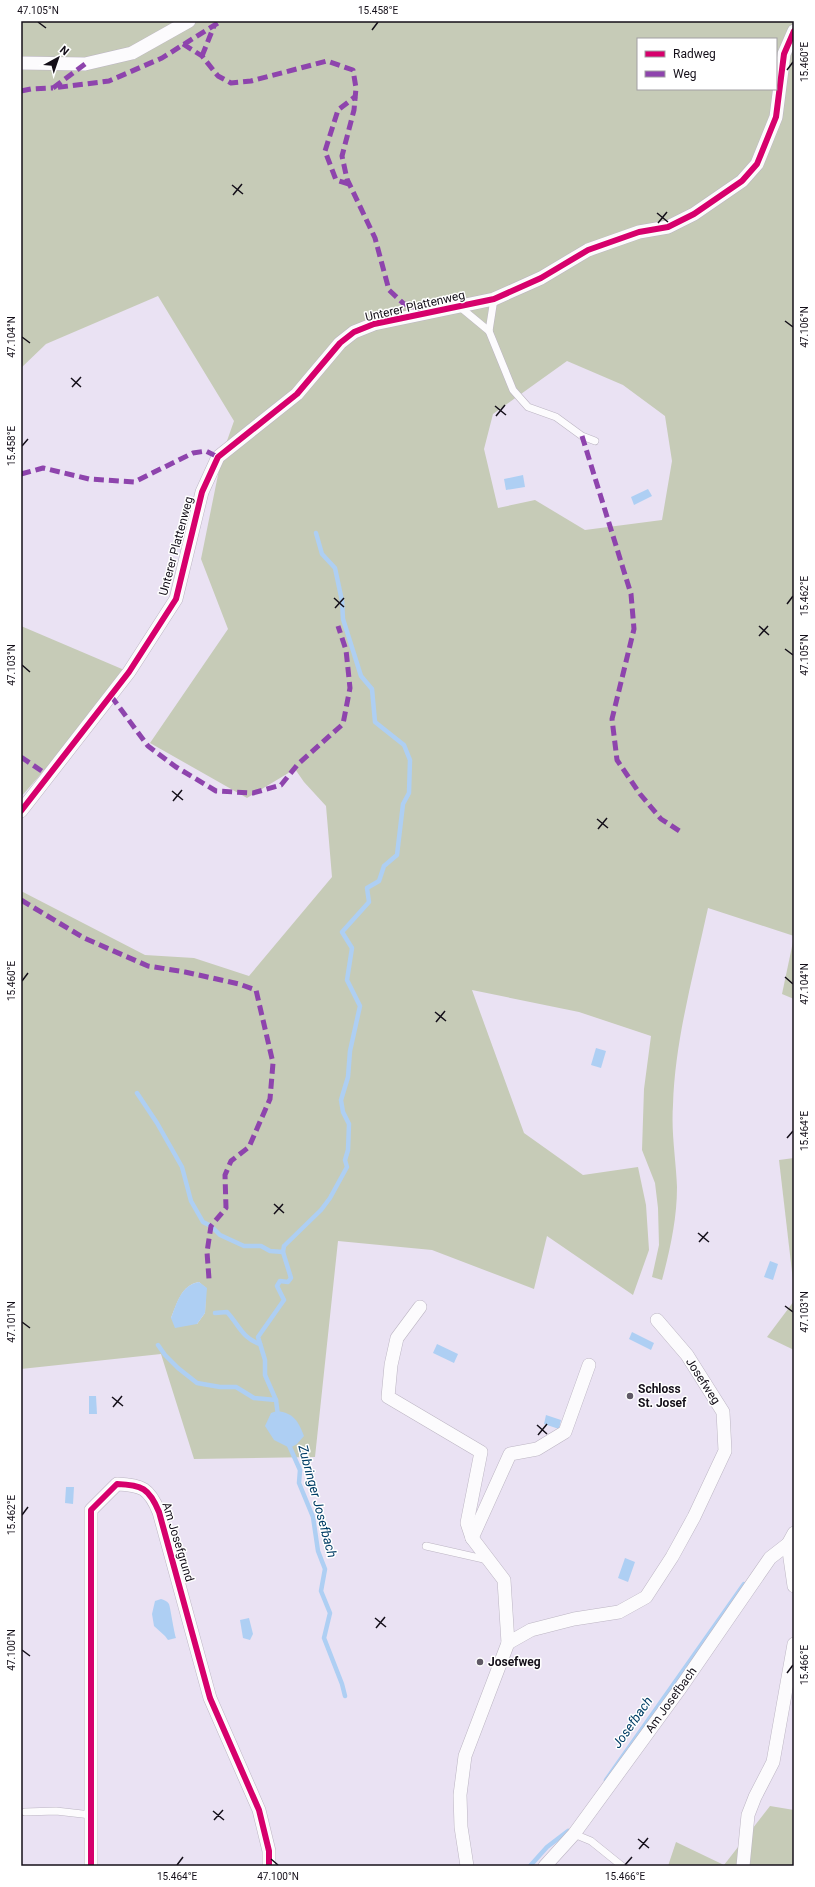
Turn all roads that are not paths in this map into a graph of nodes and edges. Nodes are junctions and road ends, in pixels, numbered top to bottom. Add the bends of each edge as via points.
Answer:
1 (188, 21) edge
2 (794, 31) edge
3 (21, 63) edge
4 (494, 299) junction
5 (460, 307) junction
6 (489, 331) junction
7 (595, 441) dead end
8 (21, 811) edge
9 (420, 1307) dead end
10 (657, 1320) dead end
11 (590, 1365) dead end
12 (472, 1538) junction
13 (791, 1539) edge
14 (426, 1546) dead end
15 (490, 1561) junction
16 (794, 1586) edge
17 (508, 1643) junction
18 (794, 1644) edge
19 (26, 1812) dead end
20 (91, 1815) junction
21 (574, 1834) junction
22 (91, 1866) edge
23 (269, 1866) edge
24 (467, 1866) edge
25 (545, 1866) edge
26 (622, 1866) edge
27 (743, 1866) edge

1 - 3 street via 132,53 84,64
2 - 4 street, Unterer Plattenweg via 784,54 776,117 757,164 742,181 694,214 668,227 639,232 588,250 541,278
4 - 5 street, Unterer Plattenweg
4 - 6 lane
5 - 6 lane
5 - 8 street, Unterer Plattenweg via 374,324 354,332 340,343 297,394 218,457 202,492 176,599 129,672
6 - 7 lane via 513,390 528,407 556,417 582,436
9 - 12 street via 397,1338 388,1397 480,1452 467,1523
10 - 17 street, Josefweg via 688,1356 723,1412 725,1451 694,1517 646,1597 619,1612 531,1630
11 - 12 street via 565,1432 537,1449 510,1454
12 - 15 street
13 - 16 street
13 - 21 street, Am Josefbach via 770,1558 679,1690
14 - 15 lane
15 - 17 street via 504,1580
17 - 24 street via 465,1756 460,1819
18 - 27 street via 773,1762 748,1815
19 - 20 lane via 56,1811
20 - 22 street, Am Josefgrund
20 - 23 street, Am Josefgrund via 91,1510 117,1484 135,1485 152,1495 159,1512 210,1698 259,1810 269,1851
21 - 25 street, Am Josefbach
21 - 26 lane via 592,1841

